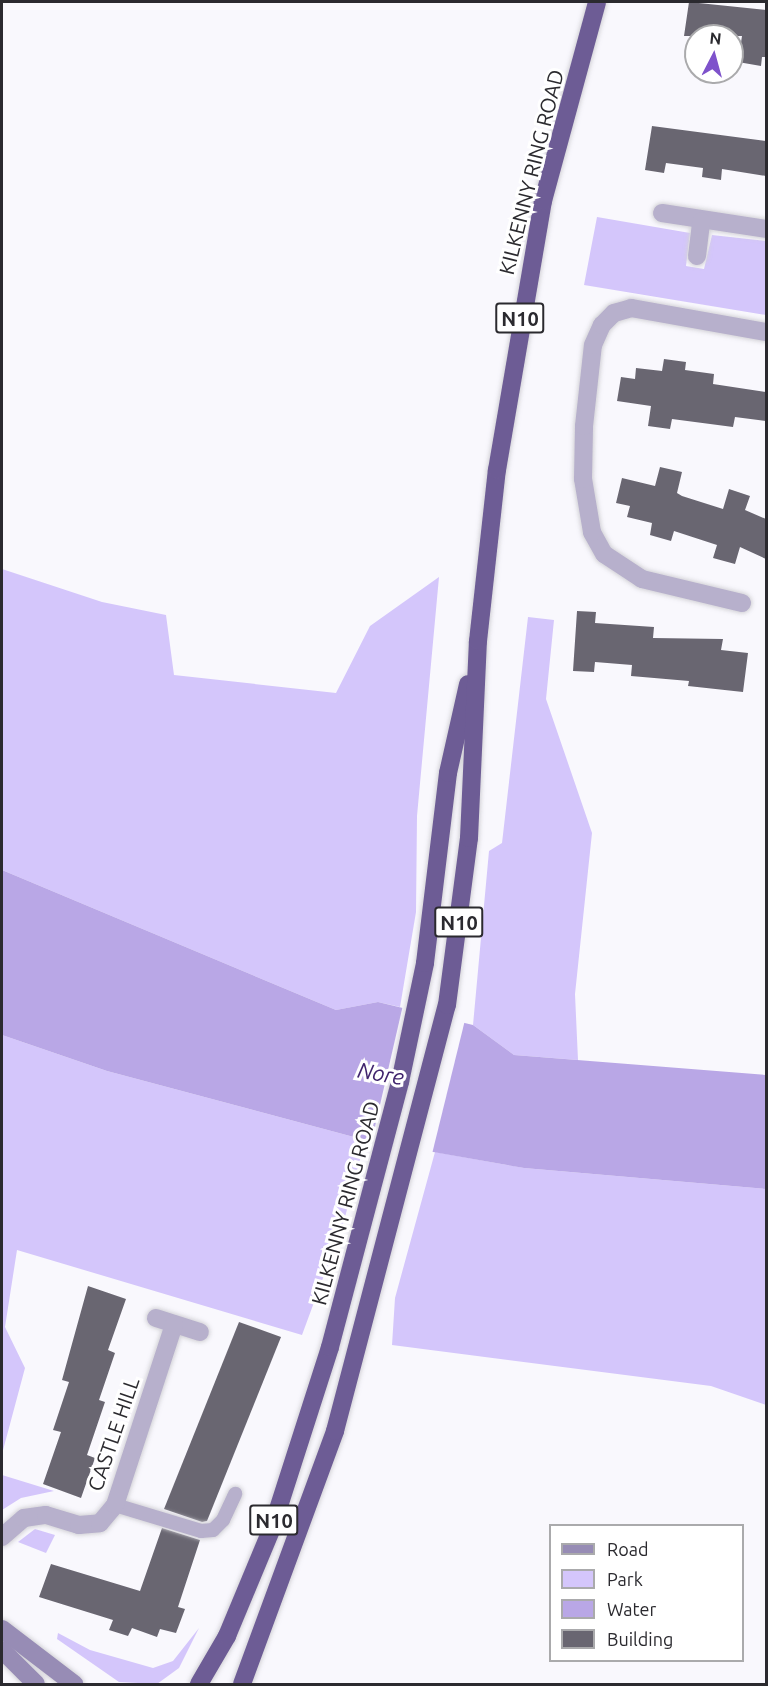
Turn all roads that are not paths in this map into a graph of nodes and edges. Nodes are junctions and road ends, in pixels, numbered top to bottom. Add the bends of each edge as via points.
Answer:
1 (597, 2) edge
2 (662, 213) dead end
3 (701, 221) junction
4 (766, 229) edge
5 (697, 256) dead end
6 (766, 332) edge
7 (742, 603) dead end
8 (478, 641) junction
9 (156, 1318) dead end
10 (174, 1324) junction
11 (200, 1332) dead end
12 (235, 1494) dead end
13 (115, 1505) junction
14 (2, 1537) edge
15 (2, 1629) edge
16 (2, 1650) edge
17 (36, 1684) edge
18 (74, 1684) edge
19 (199, 1684) edge
20 (242, 1684) edge

1 - 8 highway, KILKENNY RING ROAD / N10 via 543,201 520,319
2 - 3 street
3 - 4 street
3 - 5 street
6 - 7 street via 632,308 614,313 602,325 593,345 584,426 584,478 592,532 604,554 642,579
8 - 19 highway, KILKENNY RING ROAD / N10 via 448,773 425,963 400,1082 330,1347 272,1528 228,1636
8 - 20 highway, KILKENNY RING ROAD / N10 via 469,838 447,1005 357,1354 310,1507
9 - 10 street
10 - 11 street
10 - 13 street, CASTLE HILL
12 - 13 lane via 223,1520 213,1530 201,1531
13 - 14 street, CASTLE HILL via 100,1522 79,1525 46,1515 24,1518
15 - 18 main road
16 - 17 main road

